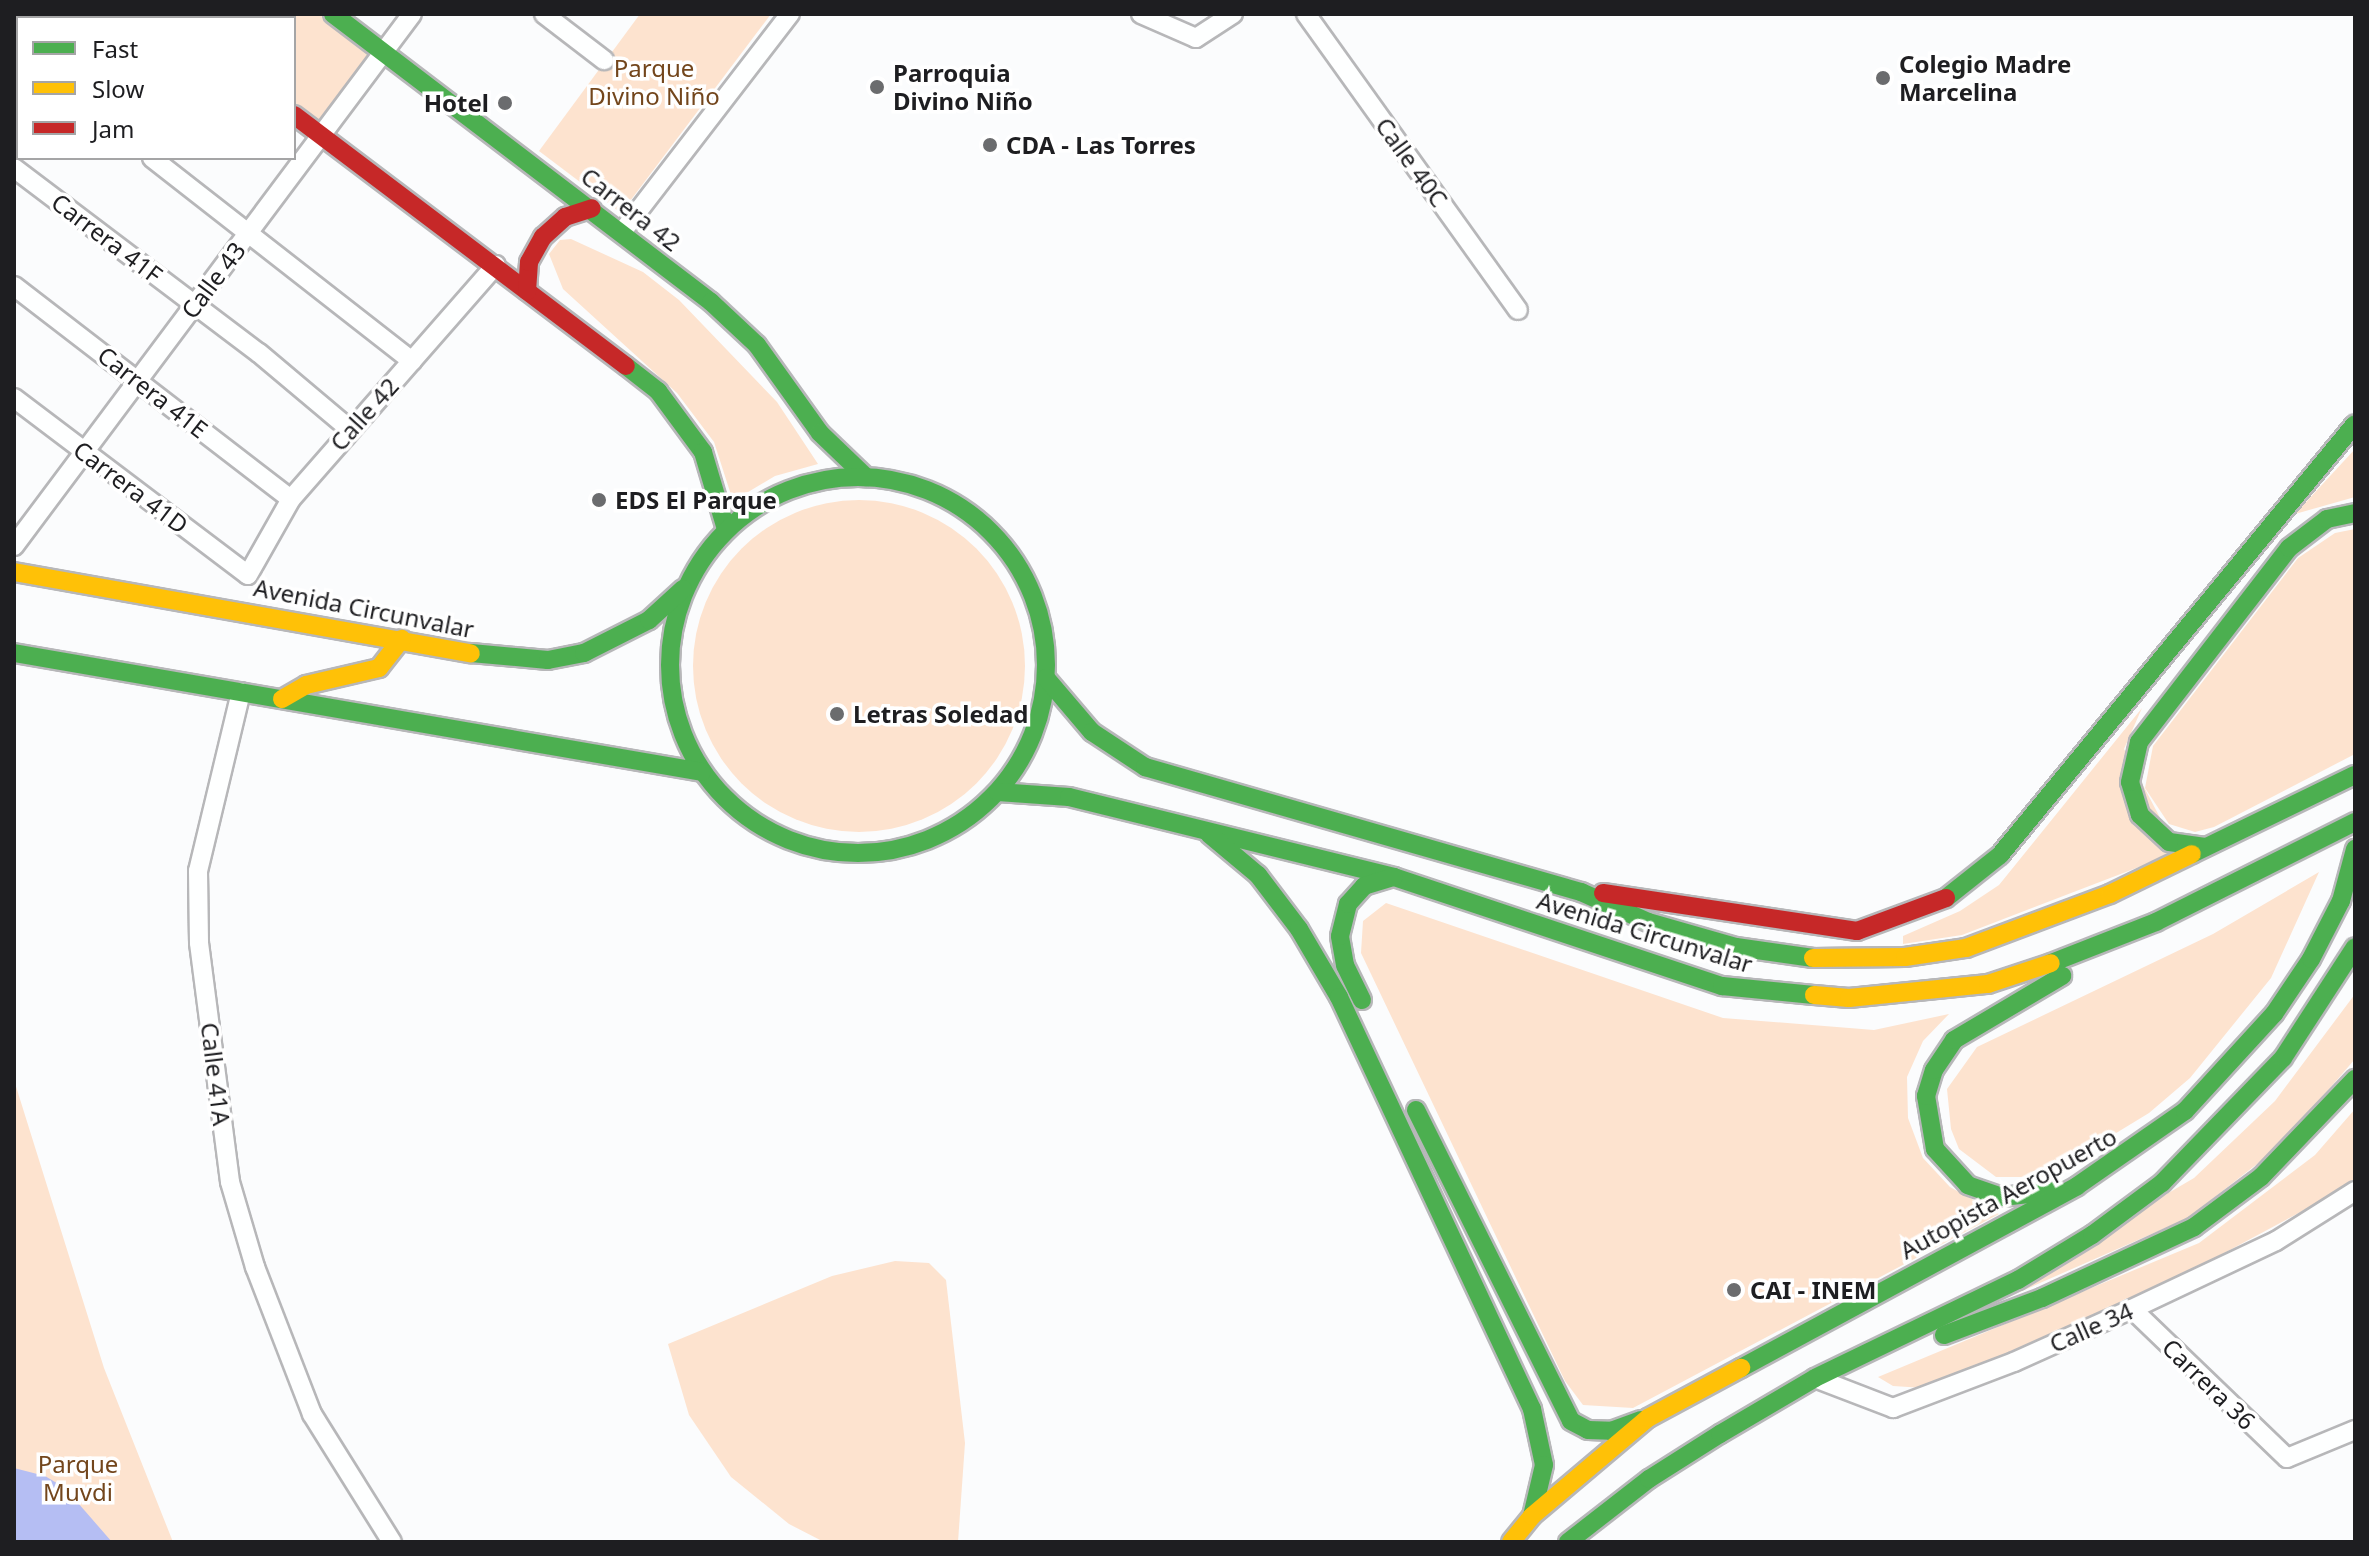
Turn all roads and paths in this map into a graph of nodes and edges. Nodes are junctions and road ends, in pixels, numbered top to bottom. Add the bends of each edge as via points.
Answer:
1 (333, 14) edge
2 (412, 14) edge
3 (544, 14) edge
4 (790, 14) edge
5 (1141, 14) edge
6 (1233, 14) edge
7 (1306, 14) edge
8 (383, 53) junction
9 (604, 60) dead end
10 (296, 117) edge
11 (321, 136) junction
12 (155, 160) edge
13 (14, 168) edge
14 (592, 208) junction
15 (249, 232) junction
16 (622, 232) junction
17 (496, 265) junction
18 (14, 286) edge
19 (527, 291) junction
20 (195, 304) junction
21 (1518, 310) dead end
22 (412, 361) junction
23 (138, 381) junction
24 (14, 398) edge
25 (2355, 424) edge
26 (348, 428) junction
27 (84, 452) junction
28 (866, 477) junction
29 (291, 499) junction
30 (2355, 513) edge
31 (21, 522) edge
32 (726, 529) junction
33 (15, 544) edge
34 (14, 572) edge
35 (248, 575) junction
36 (685, 587) junction
37 (257, 612) junction
38 (402, 639) junction
39 (14, 653) edge
40 (1046, 678) junction
41 (241, 692) junction
42 (282, 699) junction
43 (702, 772) junction
44 (2355, 775) edge
45 (998, 792) junction
46 (2355, 822) edge
47 (1204, 830) junction
48 (2205, 847) junction
49 (2355, 849) edge
50 (1394, 877) junction
51 (1581, 892) junction
52 (2156, 922) junction
53 (2355, 947) edge
54 (1386, 1049) dead end
55 (2355, 1079) edge
56 (1406, 1091) dead end
57 (2077, 1186) junction
58 (2355, 1191) edge
59 (2132, 1309) junction
60 (1867, 1356) junction
61 (1815, 1378) junction
62 (1648, 1418) junction
63 (2355, 1430) edge
64 (1532, 1516) junction
65 (392, 1542) edge
66 (1511, 1542) edge
67 (1568, 1542) edge

1 - 8 main road, Carrera 42
2 - 8 street, Calle 43
3 - 9 street
4 - 16 street
5 - 6 street via 1196,38
7 - 21 street, Calle 40C
8 - 11 street, Calle 43
8 - 14 main road, Carrera 42
10 - 11 main road
11 - 15 street, Calle 43
11 - 17 main road
12 - 15 street
13 - 20 street, Carrera 41F
14 - 16 main road, Carrera 42
14 - 19 main road via 565,217 543,237 529,262
15 - 20 street, Calle 43
15 - 22 street
16 - 28 main road, Carrera 42 via 757,345 820,433
17 - 19 main road
17 - 22 street, Calle 42
18 - 23 street, Carrera 41E
19 - 32 main road via 658,391 687,426 718,490
20 - 23 street, Calle 43
20 - 26 street, Carrera 41F
22 - 26 street, Calle 42
23 - 27 street, Calle 43
23 - 29 street, Carrera 41E
24 - 27 street, Carrera 41D
25 - 51 main road via 2000,855 1966,886 1929,908 1857,931 1805,927 1636,895
26 - 29 street, Calle 42
27 - 31 street, Calle 43
27 - 35 street, Carrera 41D
28 - 32 main road via 790,488
28 - 40 main road via 938,495 998,540 1036,604
29 - 35 street, Calle 42
30 - 48 main road via 2327,519 2289,548 2139,742 2130,782 2140,815 2169,842
31 - 33 street, Calle 43
32 - 36 main road
34 - 37 main road, Avenida Circunvalar
35 - 37 street
36 - 38 main road, Avenida Circunvalar via 618,640 548,660 505,659
36 - 43 main road via 673,623 669,662 676,713
37 - 38 main road, Avenida Circunvalar
38 - 42 main road via 379,668 306,685
39 - 41 main road
40 - 45 main road via 1032,739
40 - 51 main road, Avenida Circunvalar via 1092,732 1145,767
41 - 42 main road
41 - 65 street, Calle 41A via 198,871 199,943 230,1182 312,1414
42 - 43 main road
43 - 45 main road via 730,804 765,829 803,846 846,854 888,852 929,841 966,821
44 - 48 main road, Avenida Circunvalar
45 - 47 main road, Avenida Circunvalar via 1069,797
46 - 52 main road, Avenida Circunvalar
47 - 50 main road, Avenida Circunvalar
47 - 64 main road via 1258,875 1299,929 1339,997 1532,1409 1544,1465
48 - 51 main road, Avenida Circunvalar via 2047,921 1966,948 1905,957 1812,958 1736,947 1648,922
49 - 57 main road, Autopista Aeropuerto via 2341,901 2274,1014 2232,1065 2175,1119
50 - 52 main road, Avenida Circunvalar via 1722,986 1849,998 1988,984
50 - 54 main road via 1364,886 1348,904 1340,936 1345,965
52 - 57 main road via 1973,1026 1944,1052 1929,1084 1926,1111 1935,1149 1968,1185 2011,1197
53 - 60 main road via 2283,1058 2162,1183 2092,1235 2018,1280 1911,1329
55 - 60 main road via 2261,1177 2194,1227 2042,1298 1918,1344
56 - 62 main road via 1571,1421 1588,1430 1611,1431
57 - 62 main road, Autopista Aeropuerto
58 - 59 street, Calle 34 via 2276,1241
59 - 61 street, Calle 34 via 1893,1408
59 - 63 street, Carrera 36 via 2287,1458
60 - 61 main road
61 - 67 main road via 1649,1479
62 - 64 main road, Autopista Aeropuerto
64 - 66 main road, Autopista Aeropuerto

